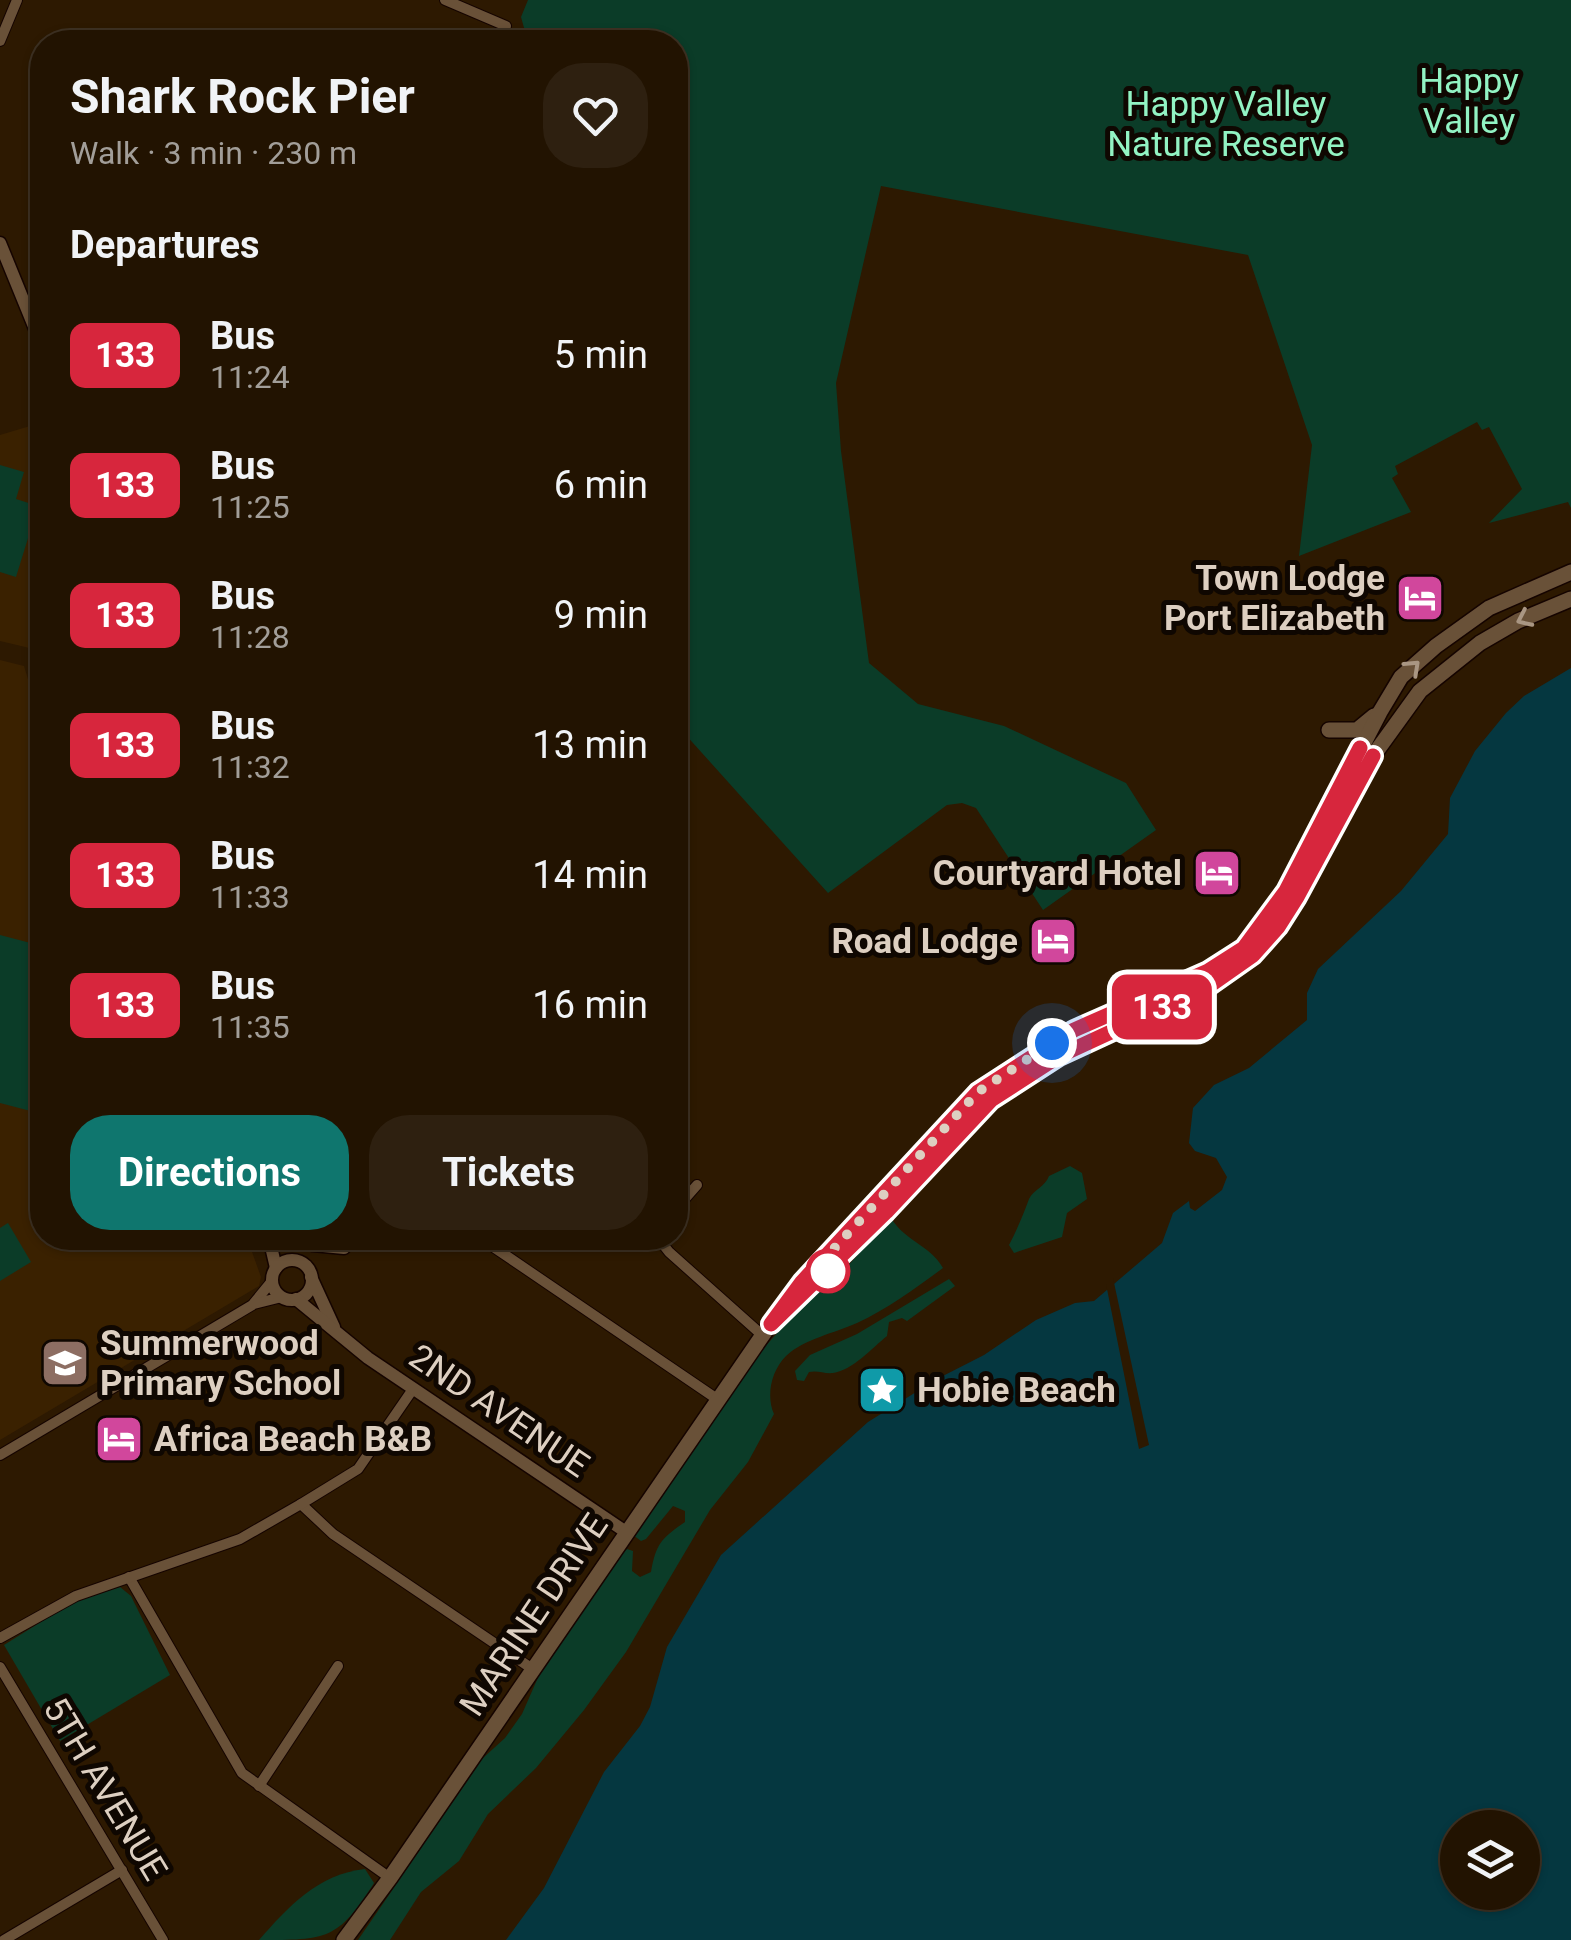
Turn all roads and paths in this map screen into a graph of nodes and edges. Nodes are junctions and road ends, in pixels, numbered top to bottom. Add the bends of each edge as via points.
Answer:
1 (17, 0) edge
2 (445, 0) edge
3 (506, 26) dead end
4 (0, 41) edge
5 (0, 244) edge
6 (3, 259) edge
7 (30, 319) edge
8 (1571, 572) edge
9 (1571, 599) edge
10 (1380, 712) junction
11 (1328, 730) dead end
12 (1367, 752) junction
13 (697, 1184) dead end
14 (688, 1195) edge
15 (273, 1250) edge
16 (282, 1250) edge
17 (498, 1250) edge
18 (667, 1250) edge
19 (291, 1260) junction
20 (274, 1275) junction
21 (311, 1277) junction
22 (289, 1298) junction
23 (254, 1304) junction
24 (766, 1329) junction
25 (340, 1337) junction
26 (413, 1389) junction
27 (717, 1400) junction
28 (0, 1455) edge
29 (301, 1504) junction
30 (626, 1532) junction
31 (128, 1577) junction
32 (0, 1638) edge
33 (338, 1666) dead end
34 (0, 1667) edge
35 (534, 1670) junction
36 (258, 1786) junction
37 (122, 1870) junction
38 (390, 1878) junction
39 (4, 1940) edge
40 (162, 1940) edge
41 (344, 1940) edge

1 - 4 street
2 - 3 street
5 - 6 street
6 - 7 street
10 -> 8 main road via 1401,678 1470,620
9 -> 12 main road via 1518,621 1445,668
10 - 11 main road via 1358,730
10 - 12 main road
12 - 24 main road, MARINE DRIVE via 1286,891 1244,948 1208,971 1074,1030 1000,1077 895,1180
12 - 24 main road, MARINE DRIVE via 1297,897 1253,955 1206,988 1059,1056 991,1100
13 - 14 street
15 - 20 street
16 - 19 street
17 - 27 street
18 - 24 street
19 - 20 street
19 - 21 street
20 - 22 street
20 - 23 street
21 - 22 street via 306,1294
21 - 25 street, 2ND AVENUE
22 - 23 street
22 - 25 street, 2ND AVENUE
23 - 28 street
24 - 27 main road, MARINE DRIVE
25 - 26 street, 2ND AVENUE
26 - 29 street via 358,1469
26 - 30 street, 2ND AVENUE
27 - 30 main road, MARINE DRIVE
29 - 31 street via 240,1539
29 - 35 street via 333,1534
30 - 35 main road, MARINE DRIVE
31 - 32 street via 65,1600
31 - 36 street via 238,1768
33 - 36 street
34 - 37 street, 5TH AVENUE
35 - 38 main road, MARINE DRIVE
36 - 38 street
37 - 39 street
37 - 40 street, 5TH AVENUE
38 - 41 main road, MARINE DRIVE

